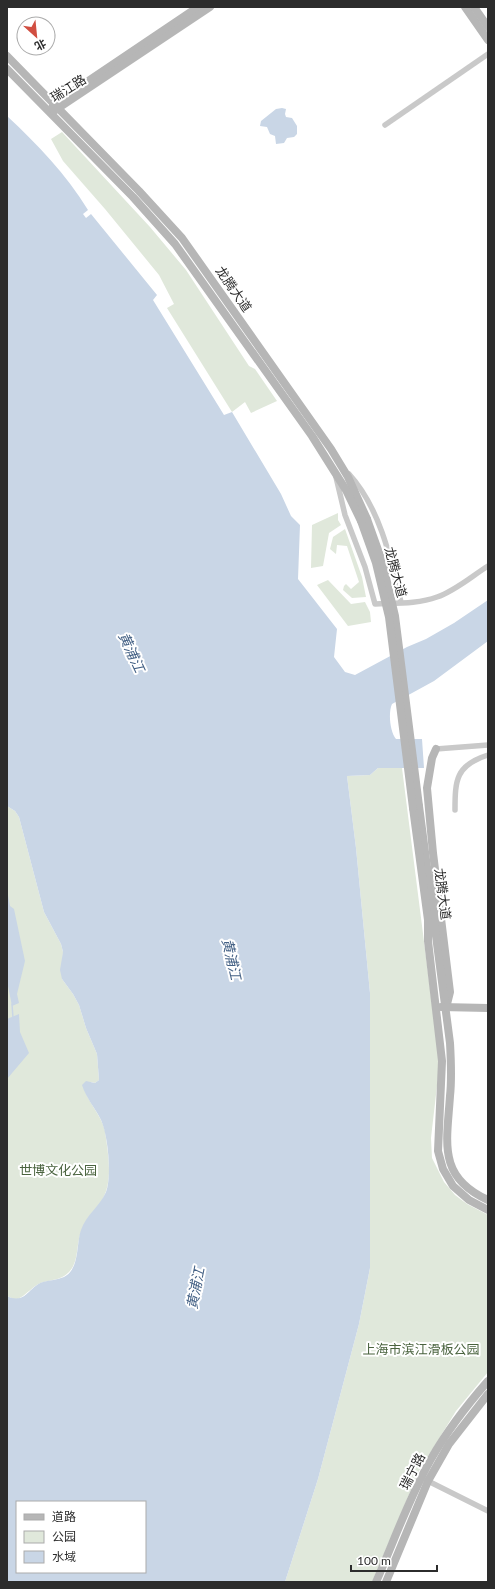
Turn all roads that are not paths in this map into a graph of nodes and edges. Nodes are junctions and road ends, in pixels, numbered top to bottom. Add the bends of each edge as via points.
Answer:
1 (198, 7) edge
2 (210, 7) edge
3 (465, 7) edge
4 (474, 7) edge
5 (488, 27) edge
6 (488, 40) edge
7 (488, 54) edge
8 (7, 56) edge
9 (7, 69) edge
10 (57, 107) junction
11 (50, 112) junction
12 (385, 125) dead end
13 (342, 467) junction
14 (335, 472) junction
15 (364, 520) junction
16 (488, 566) edge
17 (401, 602) junction
18 (488, 745) edge
19 (436, 749) joint
20 (488, 755) edge
21 (455, 810) dead end
22 (428, 900) junction
23 (436, 1007) junction
24 (446, 1007) junction
25 (488, 1008) edge
26 (488, 1200) edge
27 (488, 1210) edge
28 (488, 1380) edge
29 (488, 1394) edge
30 (425, 1479) junction
31 (488, 1511) edge
32 (376, 1582) edge
33 (386, 1582) edge

1 - 10 main road, 瑞江路
2 - 10 main road, 瑞江路
3 - 6 main road
4 - 5 main road
7 - 12 street
8 - 10 main road, 龙腾大道
9 - 11 main road, 龙腾大道
10 - 11 main road, 瑞江路
10 - 13 main road, 龙腾大道 via 182,238
11 - 14 main road, 龙腾大道 via 175,244
13 - 15 main road, 龙腾大道
13 - 17 street via 361,490 375,515
14 - 15 main road, 龙腾大道
14 - 17 street via 345,515 365,566 375,604
15 - 22 main road, 龙腾大道, bridge via 382,561 395,616
16 - 17 street via 442,595 425,600
18 - 19 street
19 - 24 main road via 427,788 450,992
20 - 21 street via 469,763 460,775 455,788
22 - 23 main road, 龙腾大道
22 - 24 main road, 龙腾大道
23 - 24 main road
23 - 27 main road, 龙腾大道 via 442,1061 442,1094 437,1141 440,1161 447,1178 460,1193
24 - 25 main road
24 - 26 main road, 龙腾大道 via 452,1078 446,1141 448,1154 451,1166 460,1180 474,1193
28 - 30 main road, 瑞宁路 via 444,1438
29 - 30 main road, 瑞宁路
30 - 31 street
30 - 32 main road, 瑞宁路
30 - 33 main road, 瑞宁路

